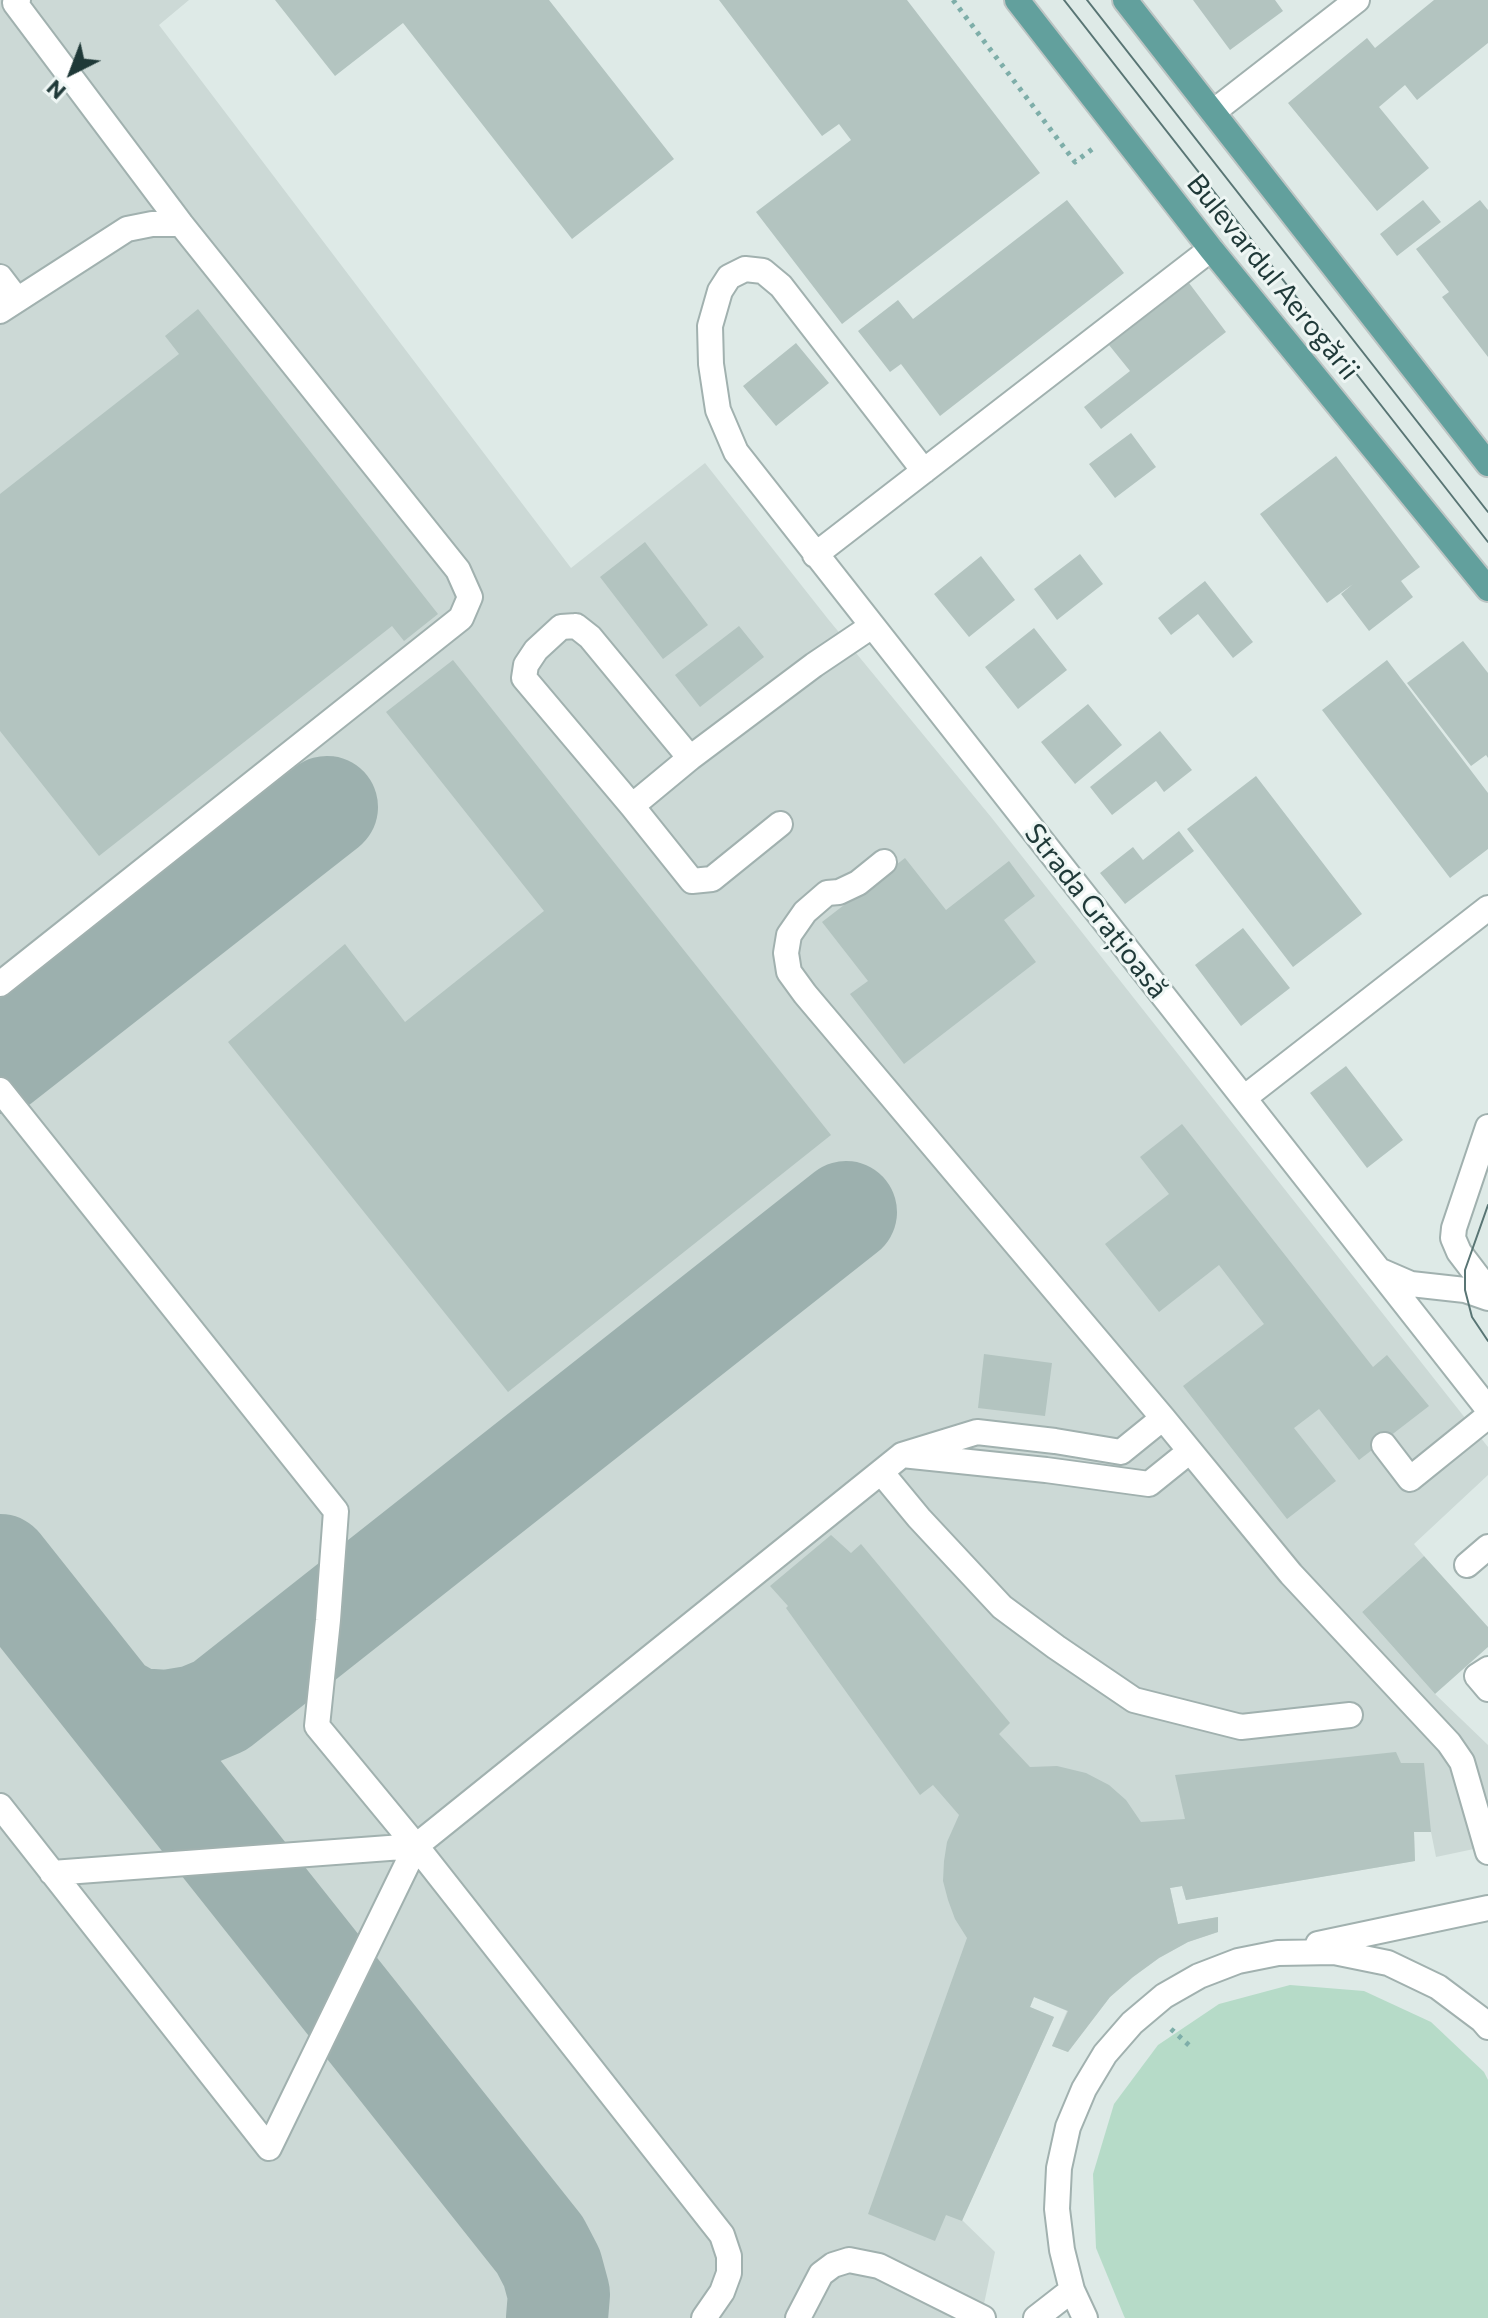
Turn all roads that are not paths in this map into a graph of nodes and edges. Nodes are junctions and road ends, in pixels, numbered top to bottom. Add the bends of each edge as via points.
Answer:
1 (1017, 0) edge
2 (1125, 0) edge
3 (1357, 0) edge
4 (11, 4) edge
5 (1213, 112) junction
6 (181, 224) junction
7 (1211, 249) junction
8 (0, 277) edge
9 (8, 305) edge
10 (1488, 464) edge
11 (924, 471) junction
12 (815, 555) junction
13 (1488, 589) edge
14 (872, 626) junction
15 (690, 758) junction
16 (632, 806) junction
17 (780, 824) dead end
18 (884, 862) dead end
19 (1488, 908) edge
20 (0, 984) edge
21 (0, 1090) edge
22 (1244, 1098) junction
23 (1488, 1127) edge
24 (1376, 1268) junction
25 (1488, 1290) edge
26 (1488, 1298) edge
27 (1488, 1409) edge
28 (1488, 1416) edge
29 (1163, 1418) junction
30 (1384, 1445) dead end
31 (1190, 1451) junction
32 (902, 1455) junction
33 (881, 1472) junction
34 (1488, 1547) edge
35 (1467, 1565) dead end
36 (1350, 1715) dead end
37 (0, 1806) edge
38 (416, 1846) junction
39 (1488, 1852) edge
40 (52, 1873) junction
41 (1488, 1908) edge
42 (1278, 1953) junction
43 (1488, 2027) edge
44 (1072, 2290) junction
45 (704, 2318) edge
46 (798, 2318) edge
47 (983, 2318) edge
48 (1036, 2318) edge
49 (1085, 2318) edge

1 - 7 main road, Bulevardul Aerogării
2 - 5 main road, Bulevardul Aerogării
3 - 5 street
4 - 6 street
5 - 10 main road, Bulevardul Aerogării
6 - 9 street via 127,229
6 - 20 street via 458,570 470,597 461,618
7 - 11 street
7 - 13 main road, Bulevardul Aerogării
8 - 9 street
11 - 12 street
11 - 12 street, Strada Grațioasă via 781,286 763,271 745,269 729,277 710,326 718,410 736,452
12 - 14 street, Strada Grațioasă
14 - 15 street
14 - 22 street, Strada Grațioasă
15 - 16 street
15 - 16 street via 590,637 576,626 561,627 536,650 524,678
16 - 17 street via 692,881 712,879
18 - 29 street via 858,883 827,893 805,912 789,935 789,972
19 - 22 street
21 - 38 street via 336,1511 317,1726
22 - 24 street, Strada Grațioasă
23 - 25 street via 1453,1238
24 - 26 street, Strada Grațioasă via 1411,1284
24 - 27 street, Strada Grațioasă
28 - 30 street via 1410,1479
29 - 31 street
29 - 32 street via 1121,1452 977,1432
31 - 32 street via 1149,1484
31 - 39 street via 1291,1574 1458,1753
32 - 33 street
33 - 36 street via 1002,1607 1134,1700 1241,1727
33 - 38 street
34 - 35 street
37 - 40 street
38 - 40 street
38 - 40 street via 269,2148
38 - 45 street via 722,2235 729,2273
41 - 42 street
42 - 43 street via 1334,1952 1388,1963 1438,1987
42 - 44 street via 1238,1961 1164,1996 1114,2043 1084,2089 1068,2127 1058,2182 1062,2250
44 - 48 street
44 - 49 street
46 - 47 street via 821,2274 849,2260 879,2266

